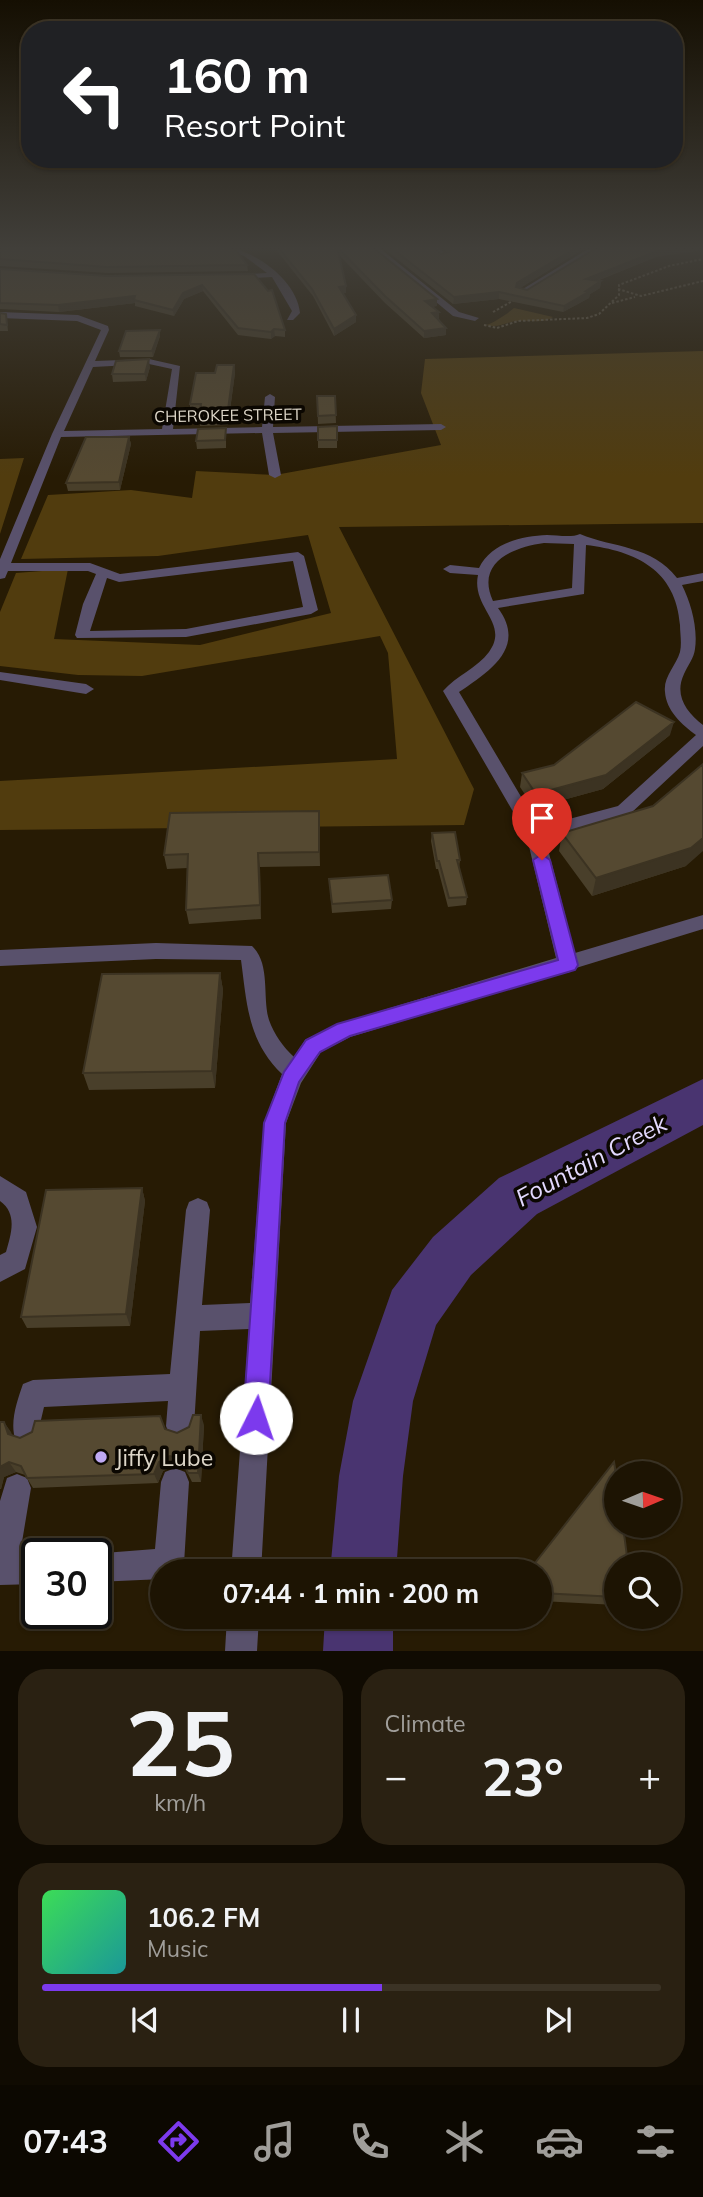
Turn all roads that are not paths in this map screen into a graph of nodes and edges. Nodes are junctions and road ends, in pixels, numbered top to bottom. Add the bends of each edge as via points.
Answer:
1 (99, 323) edge
2 (92, 364) junction
3 (270, 397) dead end
4 (441, 427) dead end
5 (267, 430) junction
6 (167, 432) junction
7 (57, 434) junction
8 (275, 475) dead end
9 (580, 538) junction
10 (450, 569) dead end
11 (2, 571) edge
12 (484, 572) junction
13 (103, 573) junction
14 (703, 577) edge
15 (674, 582) junction
16 (491, 606) junction
17 (685, 658) junction
18 (703, 659) edge
19 (0, 676) edge
20 (86, 689) dead end
21 (703, 735) edge
22 (535, 834) junction
23 (703, 922) edge
24 (0, 958) edge
25 (569, 965) junction
26 (295, 1072) junction
27 (0, 1187) edge
28 (198, 1210) dead end
29 (0, 1269) edge
30 (262, 1316) junction
31 (188, 1318) junction
32 (183, 1387) junction
33 (180, 1426) dead end
34 (26, 1431) dead end
35 (175, 1482) dead end
36 (17, 1488) dead end
37 (247, 1559) edge
38 (112, 1566) edge
39 (21, 1569) edge
40 (1, 1570) edge
41 (242, 1629) edge
42 (241, 1651) edge

1 - 2 street via 106,330
2 - 6 street via 174,365
2 - 7 street
3 - 5 street
4 - 5 street, CHEROKEE STREET
5 - 6 street, CHEROKEE STREET
5 - 8 street
6 - 7 street, CHEROKEE STREET
7 - 11 street
9 - 12 street via 518,544 494,557
9 - 15 street via 639,554
9 - 16 street via 579,591
10 - 12 street
11 - 13 street via 76,566
12 - 16 street via 483,596
13 - 13 street via 119,578 146,576 298,556 311,610 186,633 82,635
14 - 15 street
15 - 17 street via 686,606
16 - 22 street via 504,631 500,647 451,691
17 - 18 street
17 - 21 street via 672,692 677,708
19 - 20 street
21 - 22 street via 624,810
22 - 25 street
23 - 25 street
24 - 26 street via 245,951 251,957 259,1020 275,1053
25 - 26 street via 344,1030 313,1046
26 - 30 street via 275,1123
27 - 29 street via 18,1200 25,1227 16,1261
28 - 31 street
30 - 31 street
30 - 37 street
31 - 32 street
32 - 33 street
32 - 34 street via 33,1394
35 - 38 street via 169,1564
36 - 40 street
39 - 40 street
41 - 42 street

